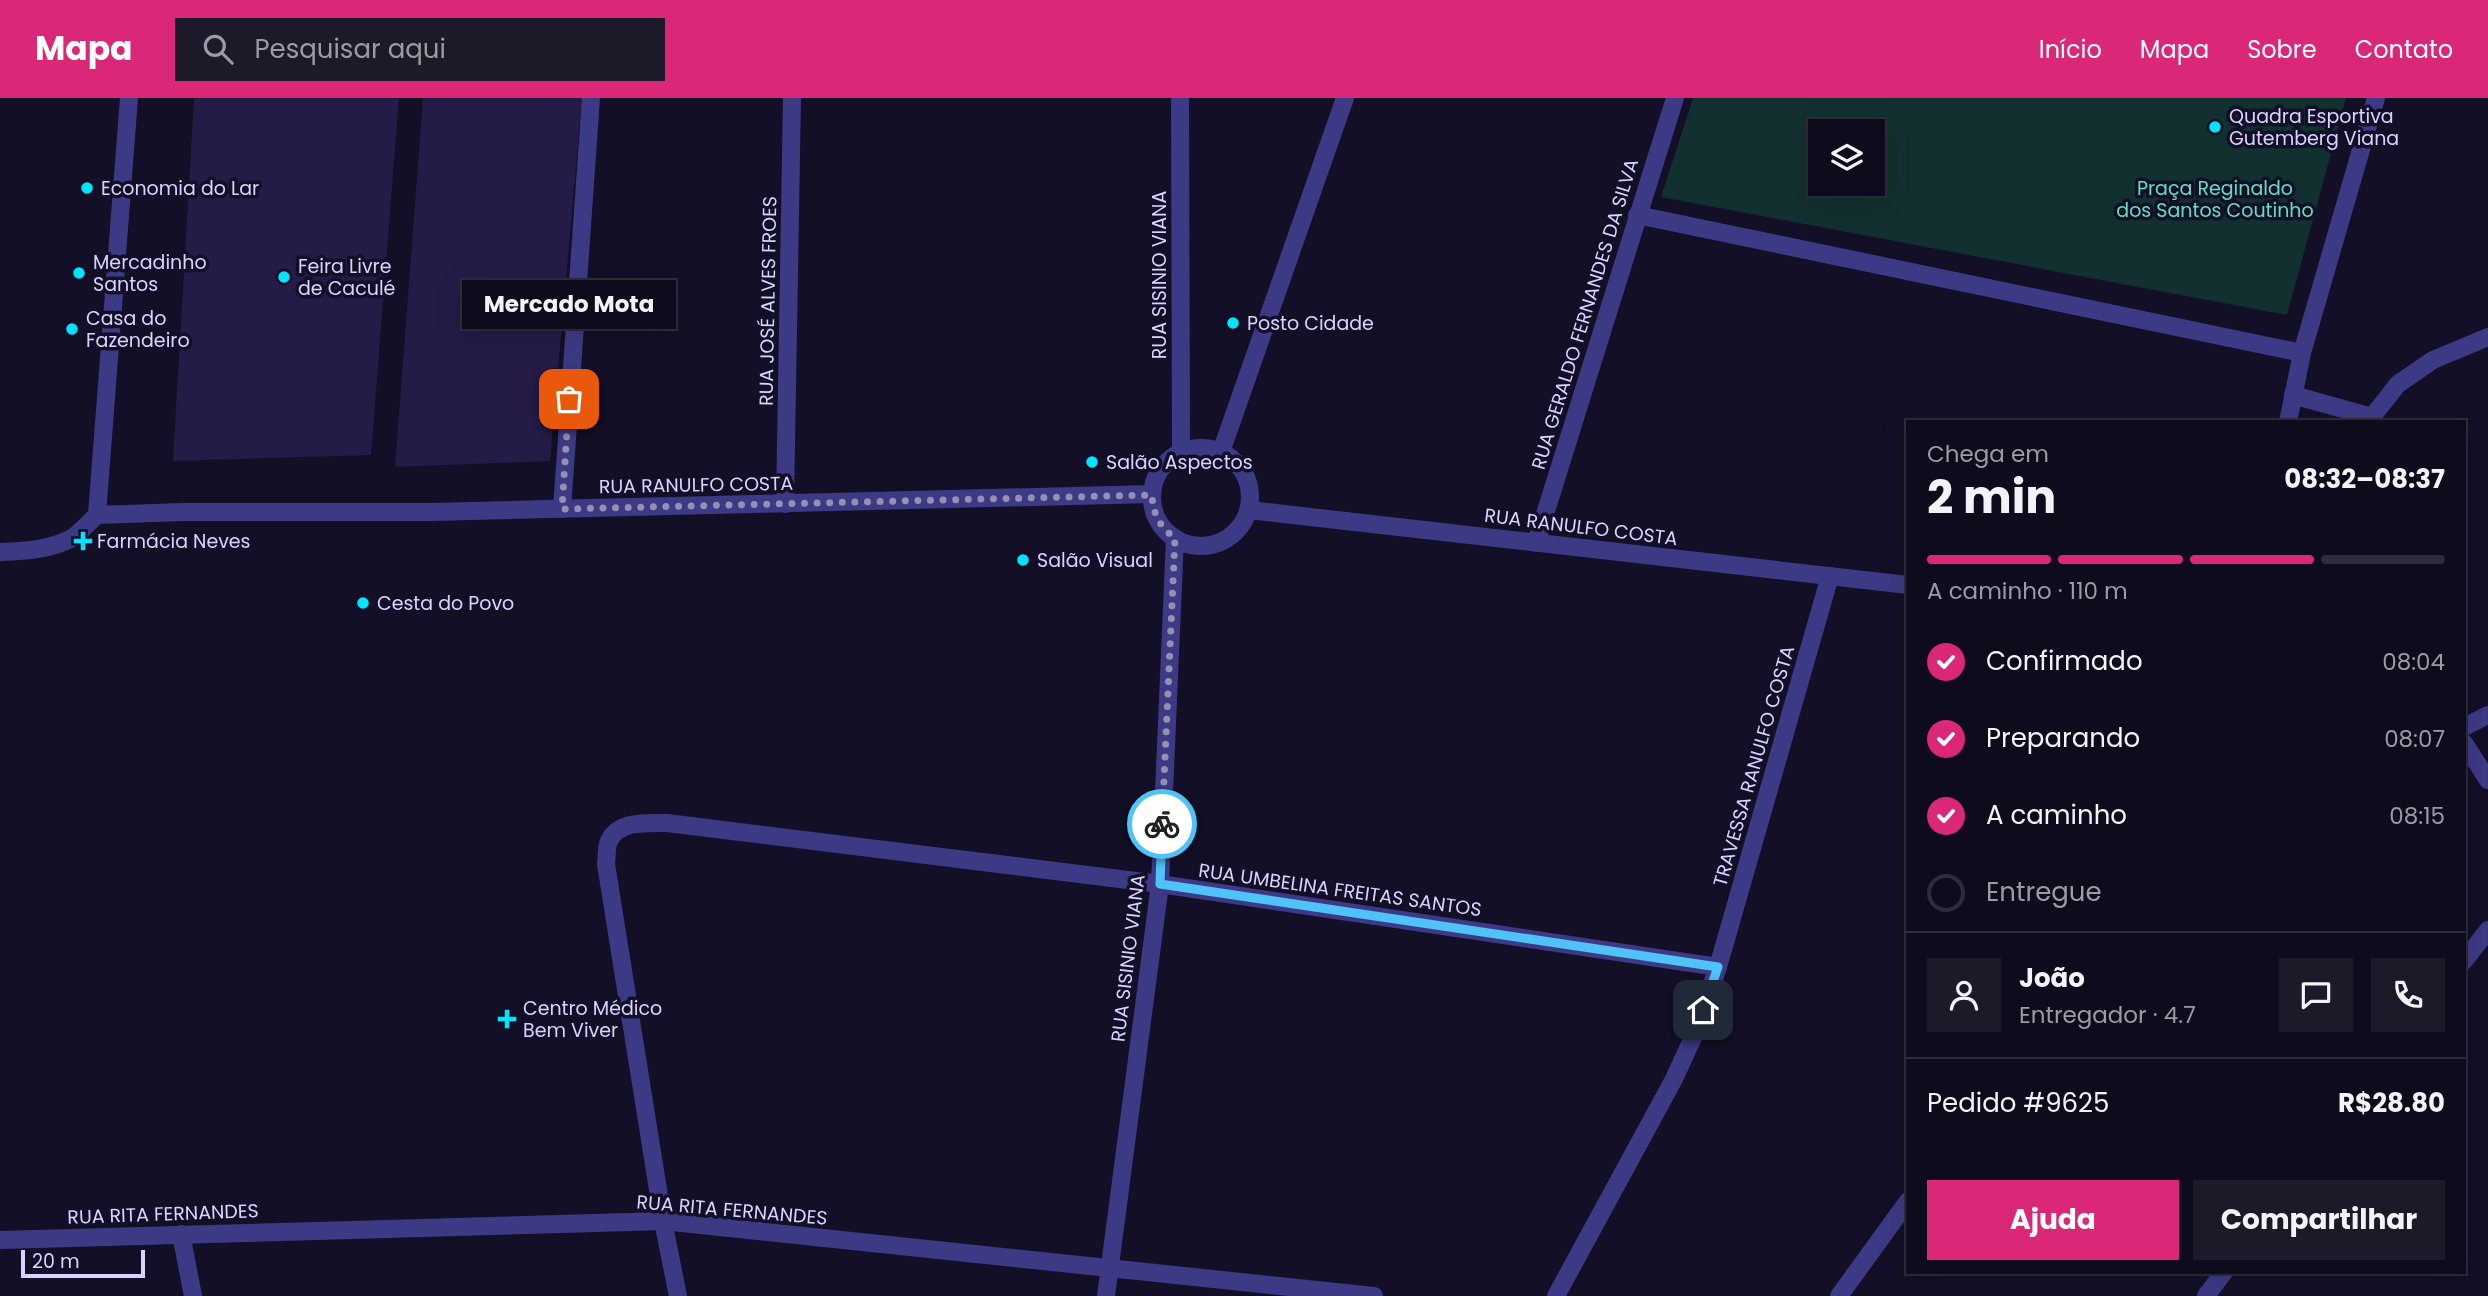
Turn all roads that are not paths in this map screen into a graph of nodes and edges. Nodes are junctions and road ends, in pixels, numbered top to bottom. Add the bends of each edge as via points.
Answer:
1 (129, 98) edge
2 (591, 98) edge
3 (792, 98) edge
4 (1180, 98) edge
5 (1345, 98) edge
6 (1675, 98) edge
7 (2376, 98) edge
8 (1637, 215) junction
9 (2488, 337) edge
10 (2302, 354) junction
11 (2294, 395) junction
12 (2371, 419) edge
13 (2288, 420) edge
14 (1221, 452) junction
15 (1181, 453) junction
16 (1152, 495) junction
17 (785, 504) junction
18 (562, 509) junction
19 (1249, 510) junction
20 (97, 515) junction
21 (1175, 538) junction
22 (1536, 543) junction
23 (0, 552) edge
24 (1830, 576) junction
25 (1906, 585) edge
26 (2488, 715) edge
27 (2466, 726) edge
28 (2466, 746) edge
29 (2488, 780) edge
30 (1160, 884) junction
31 (2488, 930) edge
32 (2466, 958) edge
33 (1718, 967) junction
34 (1906, 1204) edge
35 (663, 1221) junction
36 (181, 1234) junction
37 (0, 1240) edge
38 (1109, 1267) junction
39 (2222, 1274) edge
40 (193, 1296) edge
41 (678, 1296) edge
42 (1106, 1296) edge
43 (1374, 1296) edge
44 (1556, 1296) edge
45 (1839, 1296) edge
46 (2206, 1296) edge

1 - 20 street
2 - 18 street
3 - 17 street, RUA JOSÉ ALVES FROES
4 - 15 street, RUA SISINIO VIANA
5 - 14 street
6 - 8 street, RUA GERALDO FERNANDES DA SILVA
7 - 10 street
8 - 10 street
8 - 22 street, RUA GERALDO FERNANDES DA SILVA
9 - 12 street via 2433,360 2398,384
10 - 11 street
11 - 12 street
11 - 13 street
14 - 15 street via 1193,448
14 - 19 street via 1233,459 1248,482
15 - 16 street via 1160,470
16 - 17 street, RUA RANULFO COSTA
16 - 21 street via 1157,520
17 - 18 street, RUA RANULFO COSTA
18 - 20 street, RUA RANULFO COSTA
19 - 21 street via 1238,529 1221,542 1199,546
19 - 22 street, RUA RANULFO COSTA
20 - 23 street via 73,537 26,551
21 - 30 street, RUA SISINIO VIANA
22 - 24 street, RUA RANULFO COSTA
24 - 25 street, RUA RANULFO COSTA
24 - 33 street, TRAVESSA RANULFO COSTA
26 - 27 street
28 - 29 street
30 - 33 street, RUA UMBELINA FREITAS SANTOS
30 - 35 street, RUA UMBELINA FREITAS SANTOS via 667,823 621,828 609,840 606,864
30 - 38 street, RUA SISINIO VIANA
31 - 32 street
33 - 44 street, TRAVESSA RANULFO COSTA via 1674,1079
34 - 45 street
35 - 36 street, RUA RITA FERNANDES
35 - 38 street, RUA RITA FERNANDES
35 - 41 street
36 - 37 street, RUA RITA FERNANDES
36 - 40 street
38 - 42 street, RUA SISINIO VIANA
38 - 43 street, RUA RITA FERNANDES
39 - 46 street

